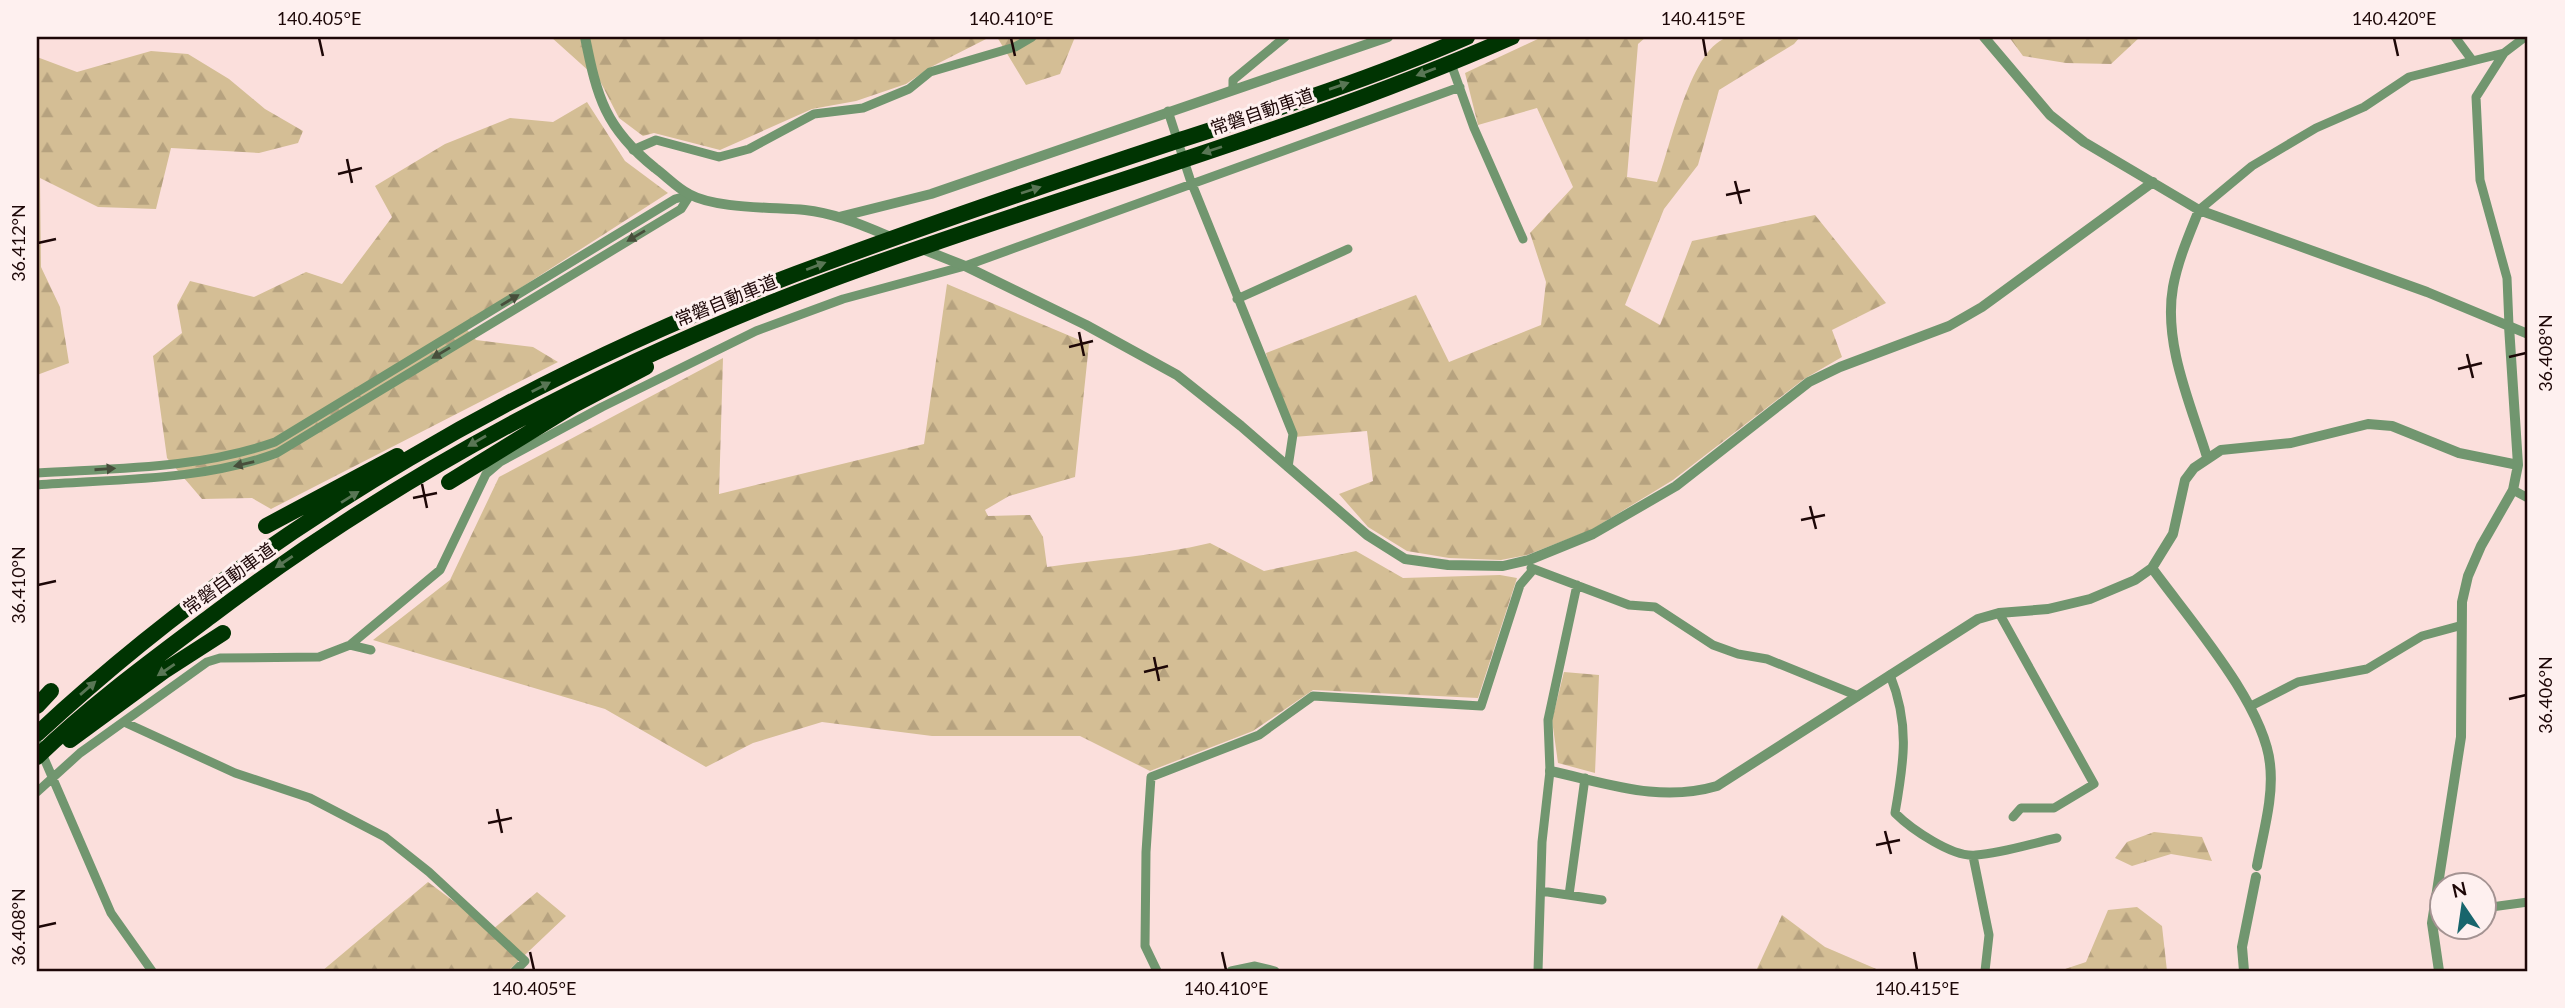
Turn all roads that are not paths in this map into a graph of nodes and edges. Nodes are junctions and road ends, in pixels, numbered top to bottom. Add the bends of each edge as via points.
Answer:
1 (585, 37) edge
2 (1032, 37) edge
3 (1285, 37) edge
4 (1388, 37) edge
5 (1441, 37) edge
6 (1467, 37) edge
7 (1512, 37) edge
8 (1984, 37) edge
9 (2455, 37) edge
10 (2525, 37) edge
11 (2504, 53) junction
12 (2472, 60) junction
13 (1459, 85) junction
14 (1233, 90) junction
15 (1169, 116) junction
16 (633, 150) junction
17 (1192, 181) junction
18 (2152, 182) junction
19 (690, 195) junction
20 (2199, 210) junction
21 (839, 217) junction
22 (1523, 239) dead end
23 (1348, 249) dead end
24 (965, 266) junction
25 (1237, 299) junction
26 (737, 317) junction
27 (2508, 326) junction
28 (2528, 334) edge
29 (480, 419) junction
30 (2207, 457) junction
31 (2523, 465) edge
32 (1288, 467) junction
33 (37, 474) edge
34 (449, 482) dead end
35 (37, 485) edge
36 (2513, 490) junction
37 (2528, 498) edge
38 (266, 526) dead end
39 (1531, 566) junction
40 (2152, 568) junction
41 (1577, 585) junction
42 (1999, 612) junction
43 (2459, 626) junction
44 (223, 632) dead end
45 (350, 645) junction
46 (371, 650) dead end
47 (1890, 675) junction
48 (51, 691) dead end
49 (1858, 696) junction
50 (37, 706) edge
51 (2251, 706) junction
52 (124, 722) junction
53 (37, 734) edge
54 (37, 741) edge
55 (37, 759) edge
56 (1550, 771) junction
57 (1585, 779) junction
58 (37, 792) edge
59 (2013, 817) dead end
60 (2057, 838) dead end
61 (1973, 856) junction
62 (2443, 872) edge
63 (1541, 891) junction
64 (1569, 895) junction
65 (1602, 900) dead end
66 (2528, 902) edge
67 (2498, 906) edge
68 (2433, 942) edge
69 (1256, 969) edge
70 (152, 971) edge
71 (515, 971) edge
72 (1157, 971) edge
73 (1231, 971) edge
74 (1275, 971) edge
75 (1538, 971) edge
76 (1985, 971) edge
77 (2244, 971) edge
78 (2439, 971) edge

1 - 16 street via 602,107
2 - 16 street via 1015,47 930,72 909,89 863,108 814,114 749,149 719,158 656,140
3 - 14 street via 1233,80
4 - 14 street
5 - 13 street
29 -> 6 highway, 常磐自動車道 via 665,327 812,268 1339,86
7 -> 26 highway, 常磐自動車道 via 1371,94 844,275
8 - 18 street via 2050,115 2084,142
9 - 12 street
10 - 11 street
11 - 12 street
11 - 27 street via 2476,97 2475,115 2483,201 2507,278
12 - 20 street via 2409,77 2364,107 2316,128 2252,166
13 - 17 street
13 - 22 street
14 - 15 street
15 - 17 street
15 - 21 street via 931,194
16 - 19 street
17 - 24 street
17 - 25 street
18 - 20 street
18 - 39 street via 1982,307 1949,326 1809,382 1676,486
19 - 21 street
33 -> 19 street via 188,464 275,442 674,199
19 -> 35 street via 681,209 277,453 189,473
20 - 27 street
20 - 30 street via 2174,281 2172,324 2175,350
21 - 24 street
23 - 25 street
24 - 32 street via 1177,375
24 - 45 street via 843,299 756,331 500,462 479,484 440,570
25 - 32 street via 1293,434
26 - 34 highway via 575,405
26 -> 55 highway, 常磐自動車道 via 568,393 399,486 264,575 154,657
27 - 28 street
27 - 31 street
29 - 38 highway via 399,455
53 -> 29 highway, 常磐自動車道 via 115,666 256,558
30 - 31 street via 2221,450 2291,443 2368,424 2392,426 2459,453
30 - 40 street via 2185,480 2173,534
31 - 36 street
32 - 39 street via 1367,535 1405,559 1448,565
36 - 37 street
36 - 43 street via 2468,576
39 - 41 street
39 - 72 street via 1520,585 1481,706 1313,695 1259,735 1151,777 1145,946
40 - 42 street via 2135,580 2049,610
40 - 51 street
41 - 49 street via 1629,605 1655,607 1713,645 1767,659
41 - 56 street via 1548,720
42 - 47 street via 1963,627
42 - 59 street via 2094,784 2054,808 2021,808
43 - 51 street via 2422,636 2367,669 2298,682
43 - 62 street via 2461,737
44 -> 55 highway
45 - 46 street
45 - 52 street via 319,657 219,658 190,673
47 - 49 street
47 - 61 street via 1901,701 1906,754 1895,813 1934,842
48 - 50 highway
49 - 57 street via 1717,786 1670,795
51 - 77 street via 2264,734 2271,767 2242,947
52 - 58 street
52 - 71 street via 235,773 310,798 385,837 526,961
54 - 70 street via 111,913
56 - 57 street
56 - 63 street
57 - 64 street
60 - 61 street
61 - 76 street via 1989,935
63 - 64 street
63 - 75 street
64 - 65 street
66 - 67 street
68 - 78 street
69 - 73 street
69 - 74 street

